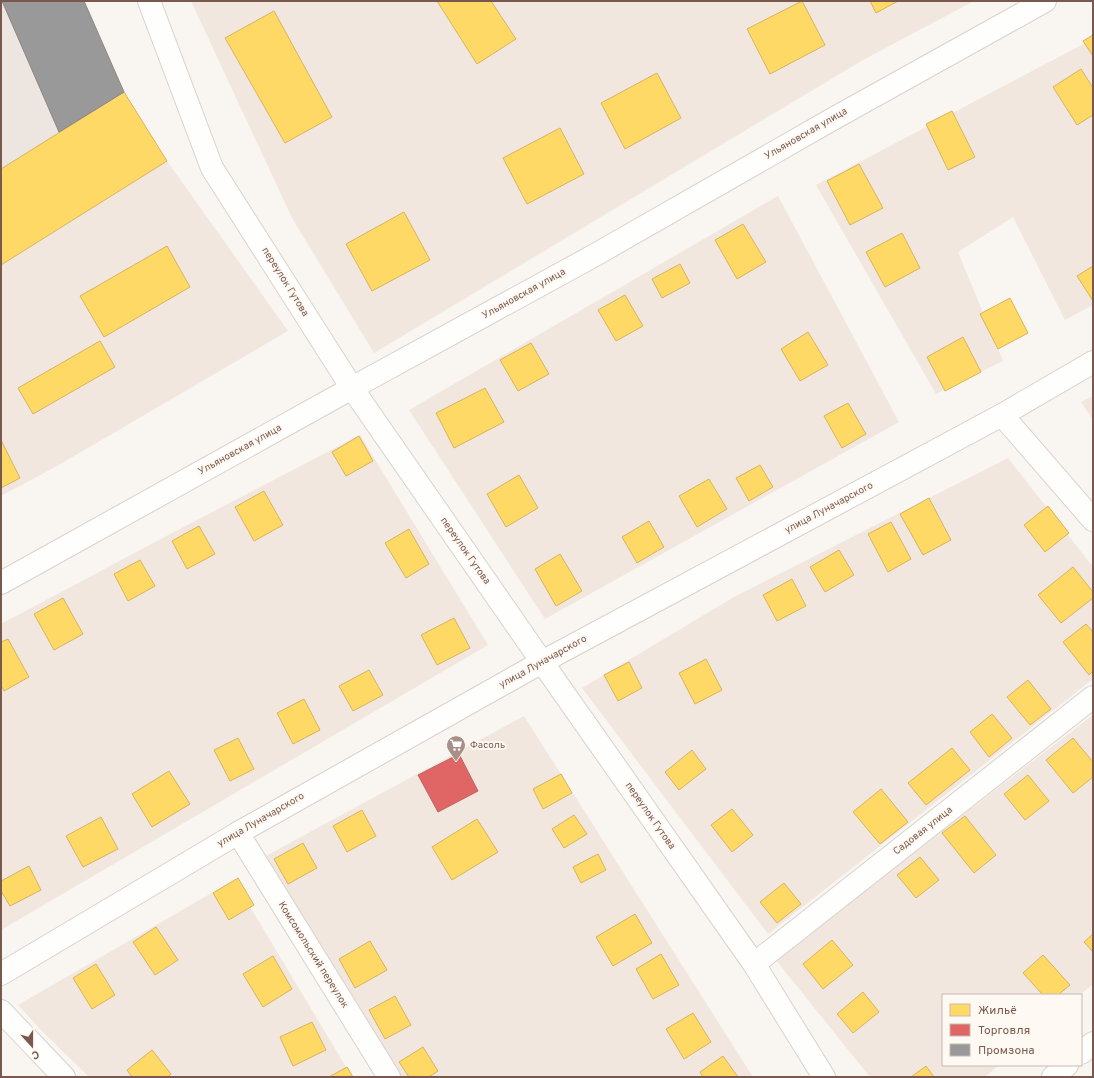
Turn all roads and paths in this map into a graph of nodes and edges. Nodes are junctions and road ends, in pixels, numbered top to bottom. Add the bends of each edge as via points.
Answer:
1 (149, 1) edge
2 (1045, 1) edge
3 (1093, 362) edge
4 (352, 388) junction
5 (1002, 415) junction
6 (1093, 520) edge
7 (1, 583) edge
8 (542, 662) junction
9 (1093, 697) edge
10 (238, 833) junction
11 (754, 964) junction
12 (1, 974) edge
13 (1, 1012) edge
14 (1093, 1043) edge
15 (1082, 1052) edge
16 (1066, 1066) edge
17 (64, 1077) edge
18 (388, 1077) edge
19 (824, 1077) edge
20 (1053, 1077) edge

1 - 4 street, переулок Гутова via 212,168
2 - 4 street, Ульяновская улица via 595,255
3 - 5 street, улица Луначарского
4 - 7 street, Ульяновская улица
4 - 8 street, переулок Гутова
5 - 6 street
5 - 8 street, улица Луначарского
8 - 10 street, улица Луначарского
8 - 11 street, переулок Гутова
9 - 11 street, Садовая улица
10 - 12 street, улица Луначарского
10 - 18 street, Комсомольский переулок
11 - 19 street, переулок Гутова
13 - 17 street
14 - 15 street
16 - 20 street

